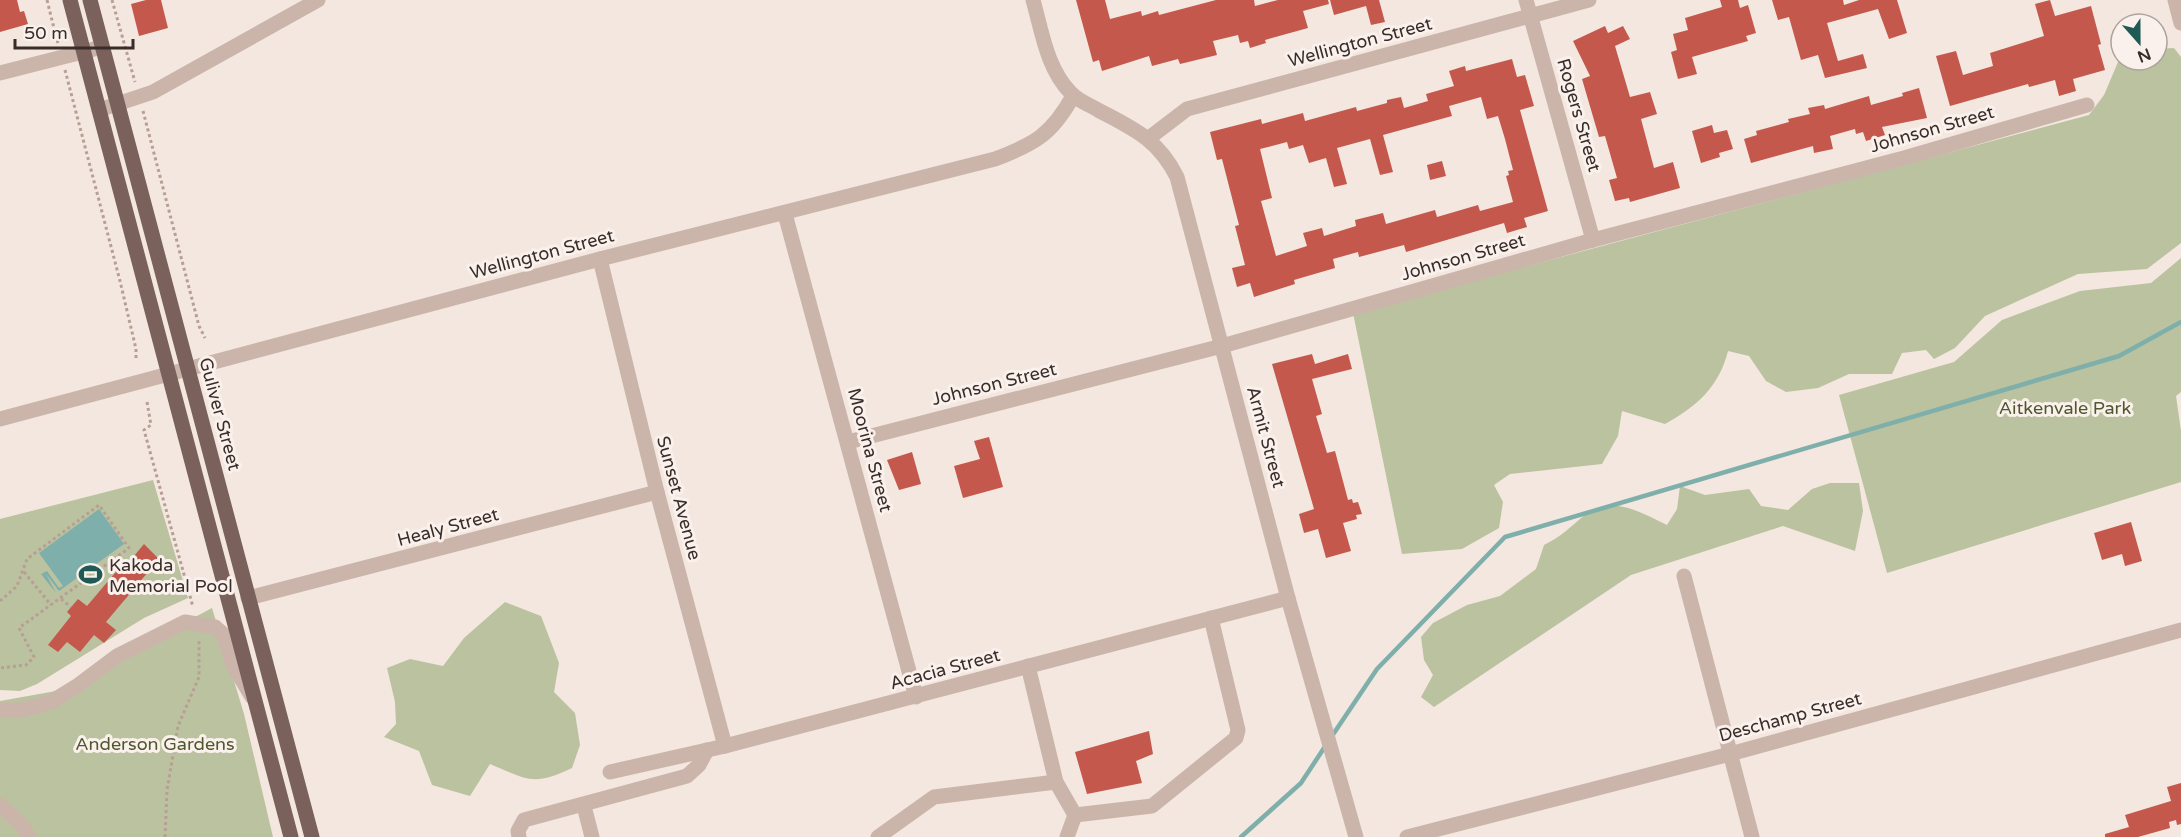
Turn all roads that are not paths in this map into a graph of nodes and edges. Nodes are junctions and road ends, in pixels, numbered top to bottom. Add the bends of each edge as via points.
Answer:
1 (70, 0) edge
2 (90, 0) edge
3 (318, 0) edge
4 (1033, 0) edge
5 (1526, 0) edge
6 (1589, 0) edge
7 (2175, 0) edge
8 (1531, 16) junction
9 (2181, 23) edge
10 (102, 46) junction
11 (83, 52) junction
12 (0, 74) edge
13 (1073, 96) junction
14 (118, 104) junction
15 (2087, 105) dead end
16 (99, 110) junction
17 (1149, 138) junction
18 (785, 214) junction
19 (1593, 240) junction
20 (600, 259) junction
21 (1222, 346) junction
22 (188, 369) junction
23 (168, 375) junction
24 (0, 419) edge
25 (848, 442) junction
26 (657, 492) junction
27 (1684, 576) dead end
28 (248, 598) junction
29 (1288, 598) junction
30 (1211, 618) junction
31 (2181, 630) edge
32 (1028, 666) junction
33 (916, 697) junction
34 (255, 702) junction
35 (0, 710) edge
36 (725, 746) junction
37 (707, 750) junction
38 (1730, 754) junction
39 (610, 772) dead end
40 (1056, 782) junction
41 (0, 805) edge
42 (584, 806) junction
43 (1075, 815) junction
44 (29, 837) edge
45 (291, 837) edge
46 (312, 837) edge
47 (519, 837) edge
48 (592, 837) edge
49 (878, 837) edge
50 (1067, 837) edge
51 (1356, 837) edge
52 (1407, 837) edge
53 (1752, 837) edge

1 - 11 main road
2 - 10 main road, Guliver Street
3 - 14 street via 164,87
4 - 13 street via 1052,66
5 - 8 street, Rogers Street
6 - 8 street, Wellington Street
7 - 9 street
8 - 17 street, Wellington Street via 1187,109
8 - 19 street, Rogers Street
10 - 11 street
10 - 14 main road, Guliver Street
11 - 12 street
11 - 16 main road
13 - 17 street, Armit Street
13 - 18 street, Wellington Street via 1062,117 1044,137 1023,149
14 - 16 street
14 - 22 main road, Guliver Street
15 - 19 street, Johnson Street
16 - 23 main road
17 - 21 street, Armit Street via 1177,177
18 - 20 street, Wellington Street
18 - 25 street, Moorina Street
19 - 21 street, Johnson Street
20 - 22 street, Wellington Street
20 - 26 street, Sunset Avenue
21 - 25 street, Johnson Street
21 - 29 street, Armit Street
22 - 23 street, Wellington Street
22 - 28 main road, Guliver Street
23 - 24 street, Wellington Street
23 - 34 main road
25 - 33 street, Moorina Street
26 - 28 street, Healy Street
26 - 36 street, Sunset Avenue
27 - 38 street
28 - 46 main road, Guliver Street
29 - 30 street, Acacia Street
29 - 51 street, Armit Street
30 - 32 street, Acacia Street
30 - 43 street via 1238,730 1236,738 1152,806
31 - 38 street, Deschamp Street
32 - 33 street, Acacia Street
32 - 40 street
33 - 36 street, Acacia Street
34 - 35 street via 233,665 223,634 215,627 185,622 140,643 51,702 23,710
34 - 45 main road
36 - 37 street, Acacia Street
37 - 39 street, Acacia Street
37 - 42 street via 687,776 600,798
38 - 52 street, Deschamp Street
38 - 53 street
40 - 43 street
40 - 49 street via 934,797
41 - 44 street
42 - 47 street via 524,820
42 - 48 street
43 - 50 street

